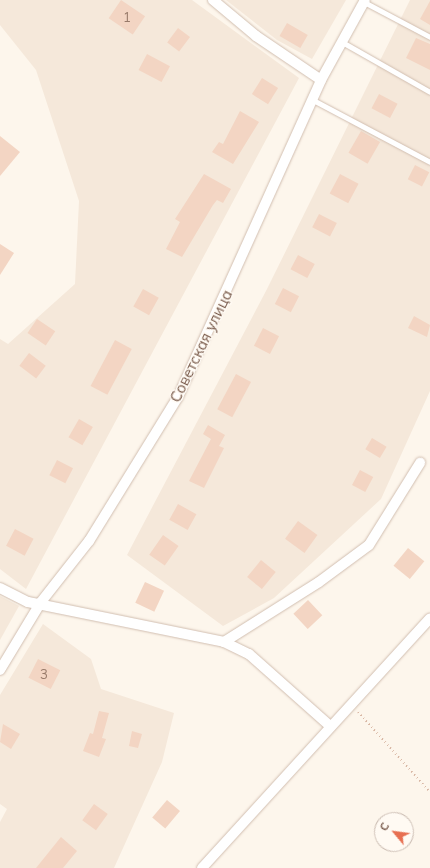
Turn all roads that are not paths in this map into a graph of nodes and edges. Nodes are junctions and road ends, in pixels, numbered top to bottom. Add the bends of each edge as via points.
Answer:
1 (213, 0) edge
2 (364, 1) edge
3 (430, 37) edge
4 (342, 42) junction
5 (322, 80) junction
6 (430, 92) edge
7 (313, 100) junction
8 (430, 162) edge
9 (420, 463) dead end
10 (0, 588) edge
11 (41, 602) junction
12 (430, 618) edge
13 (224, 642) junction
14 (0, 670) edge
15 (330, 726) junction
16 (202, 868) edge

1 - 5 street via 256,36
2 - 3 lane
2 - 4 street, Советская улица
4 - 5 street, Советская улица
4 - 6 lane
5 - 7 street, Советская улица
7 - 8 lane
7 - 11 street, Советская улица via 178,397 89,541
9 - 13 street via 369,544 319,582
10 - 11 street via 28,602
11 - 13 street
11 - 14 street, Советская улица
12 - 15 street
13 - 15 street via 249,654
15 - 16 street

